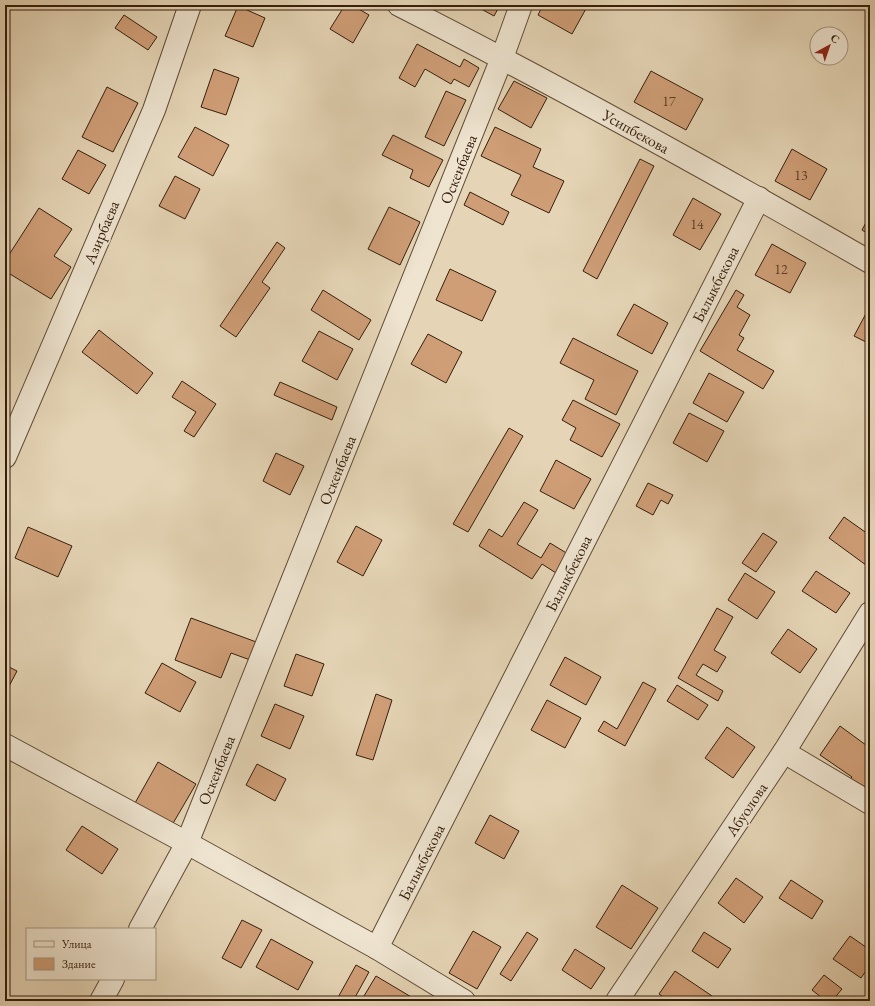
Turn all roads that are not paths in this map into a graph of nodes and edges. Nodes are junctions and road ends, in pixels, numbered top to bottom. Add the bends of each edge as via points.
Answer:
1 (190, 5) edge
2 (399, 5) edge
3 (521, 5) edge
4 (502, 58) junction
5 (759, 198) junction
6 (870, 262) edge
7 (5, 456) edge
8 (870, 613) edge
9 (5, 745) edge
10 (784, 752) junction
11 (870, 802) edge
12 (186, 843) junction
13 (141, 928) edge
14 (377, 948) junction
15 (112, 980) edge
16 (101, 1001) edge
17 (464, 1001) edge
18 (617, 1001) edge

1 - 7 street, Азирбаева via 154,110
2 - 4 street, Усипбекова
3 - 4 street, Оскенбаева
4 - 5 street, Усипбекова
4 - 12 street, Оскенбаева
5 - 6 street, Усипбекова
5 - 14 street, Балыкбекова
8 - 10 street, Абуолова
9 - 12 street
10 - 11 street
10 - 18 street, Абуолова
12 - 13 street, Оскенбаева
12 - 14 street
14 - 17 street
15 - 16 street

